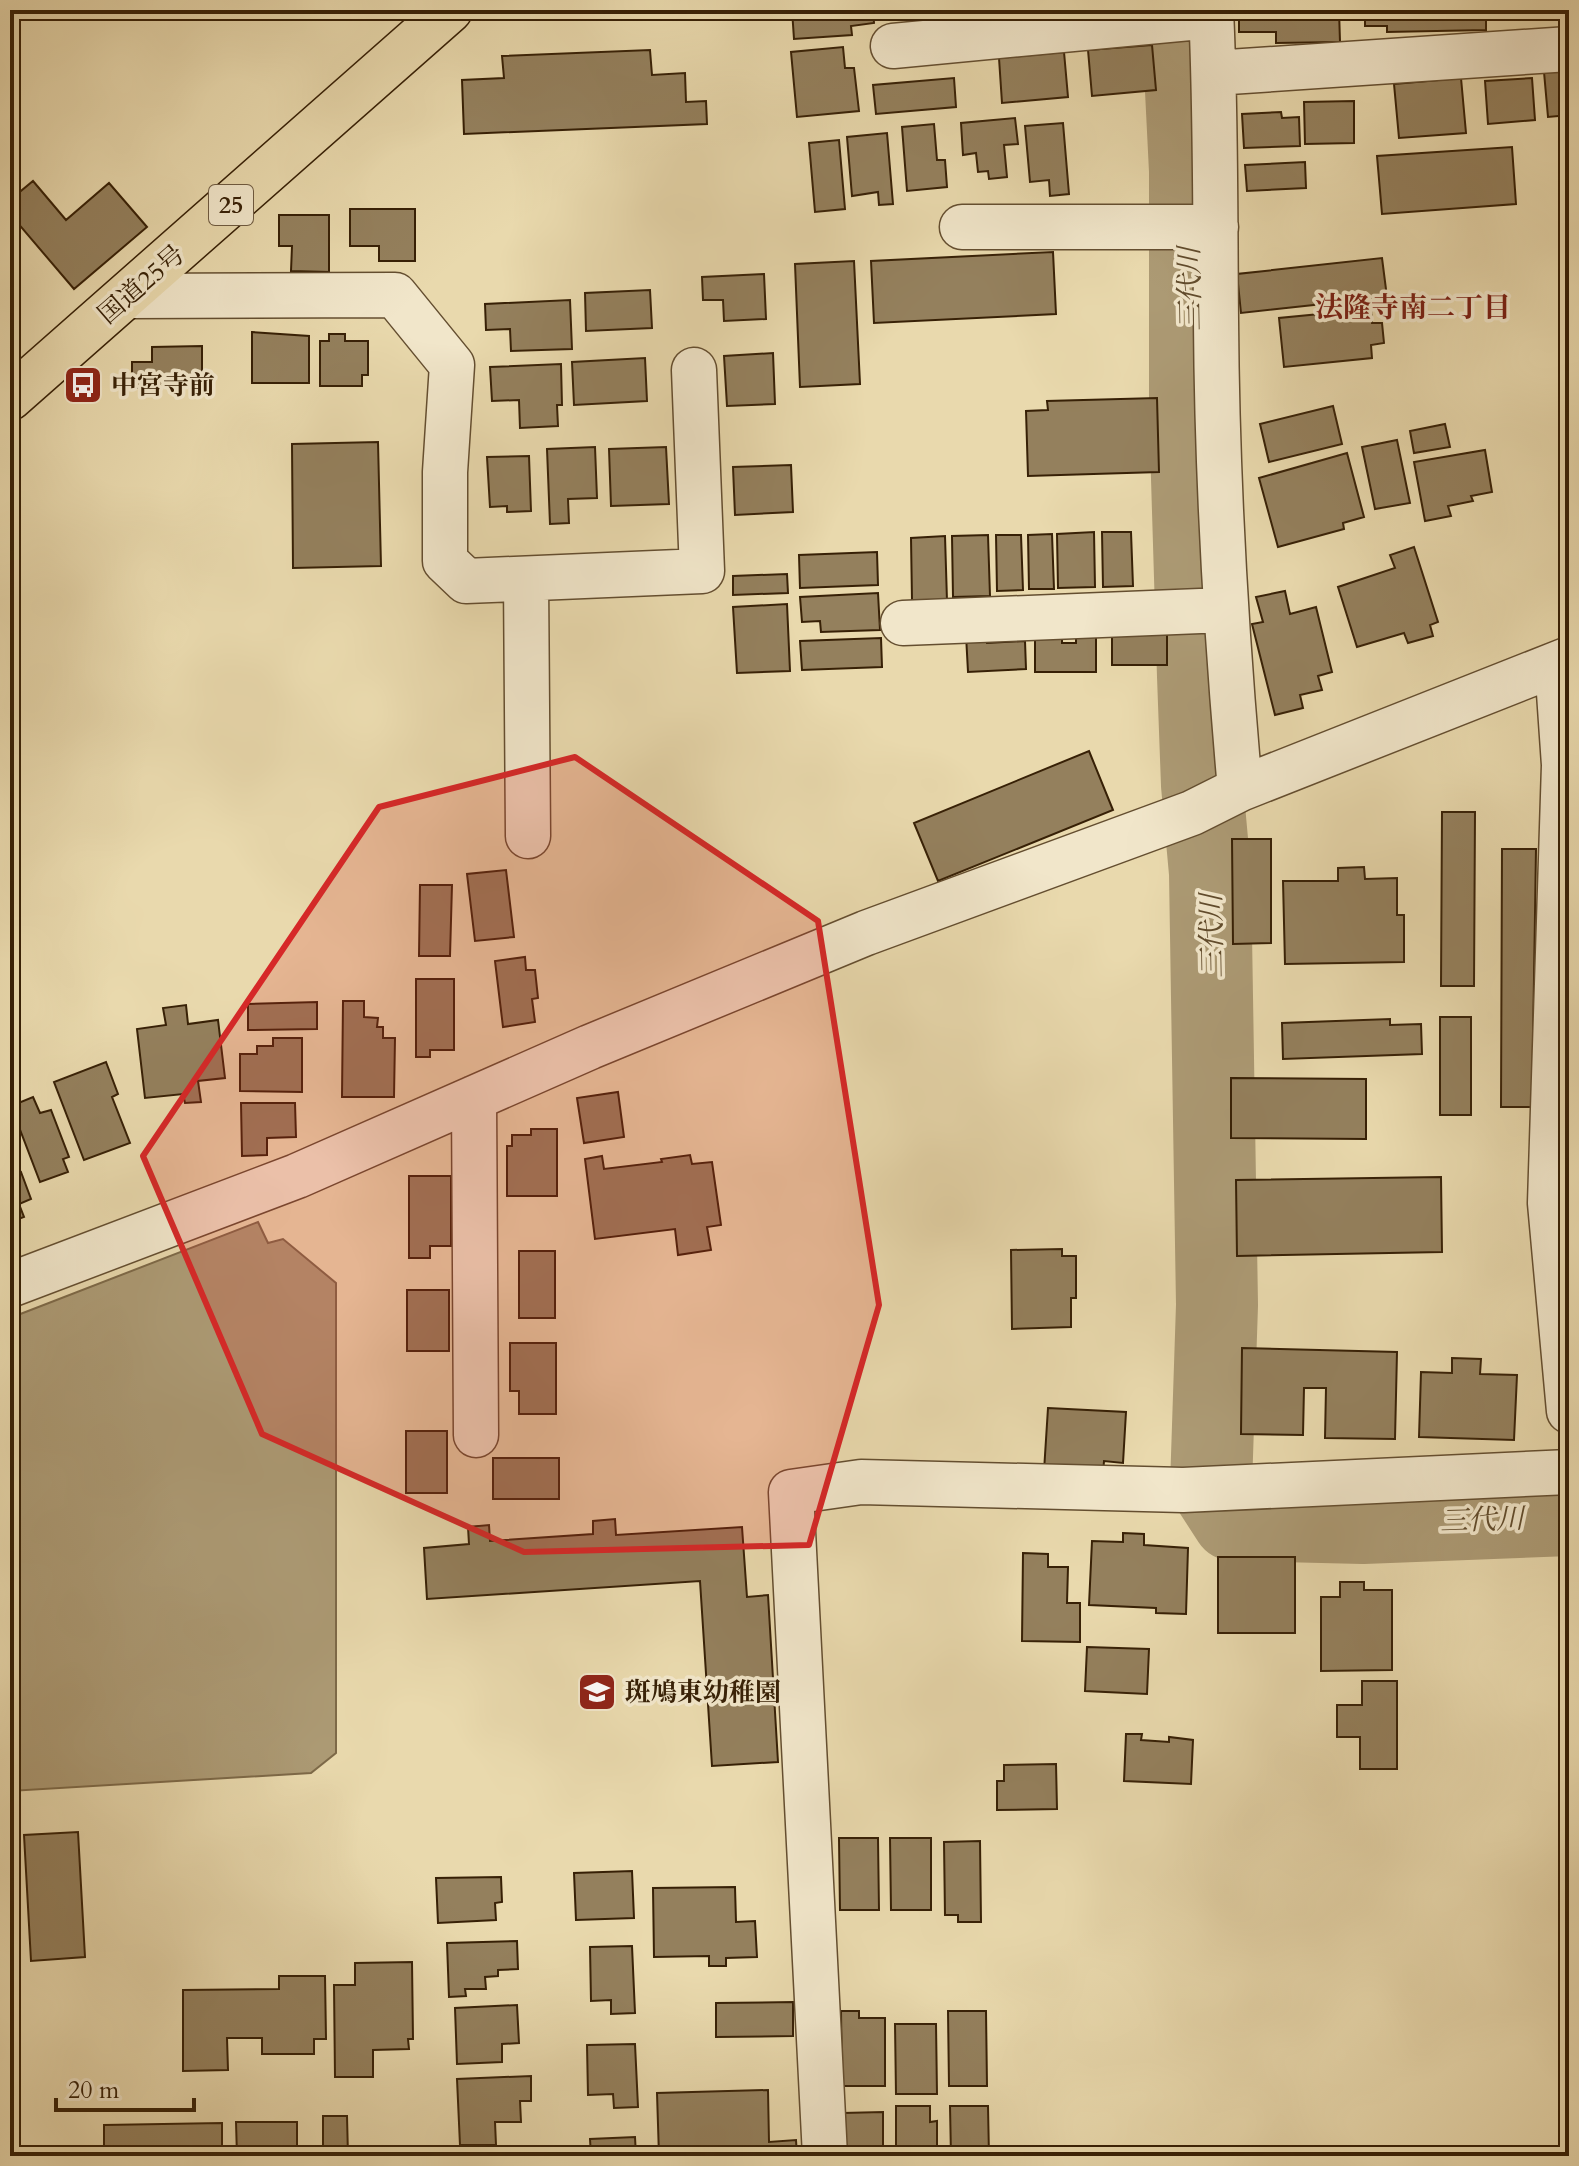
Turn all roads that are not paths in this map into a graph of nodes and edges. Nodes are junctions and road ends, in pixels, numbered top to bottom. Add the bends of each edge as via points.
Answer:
1 (438, 15) edge
2 (1198, 15) edge
3 (893, 46) dead end
4 (1569, 49) edge
5 (1214, 73) junction
6 (962, 227) dead end
7 (1216, 227) junction
8 (129, 296) junction
9 (694, 370) dead end
10 (10, 398) edge
11 (526, 579) junction
12 (1225, 610) junction
13 (903, 623) dead end
14 (1563, 662) edge
15 (1240, 789) junction
16 (528, 836) dead end
17 (474, 1098) junction
18 (10, 1285) edge
19 (1569, 1411) edge
20 (476, 1435) dead end
21 (1569, 1472) edge
22 (825, 2156) edge

1 - 8 highway, 国道25号 / 25
2 - 3 street
2 - 5 street
4 - 5 street
5 - 7 street
6 - 7 street
7 - 12 street
8 - 10 highway, 国道25号 / 25
8 - 11 street via 395,295 452,365 445,561 466,581
9 - 11 street via 702,571
11 - 16 street
12 - 13 street
12 - 15 street
14 - 15 street
14 - 19 street via 1550,1203
15 - 17 street via 1192,813 866,933
17 - 18 street via 297,1176
17 - 20 street
21 - 22 street via 1183,1490 861,1482 791,1492

